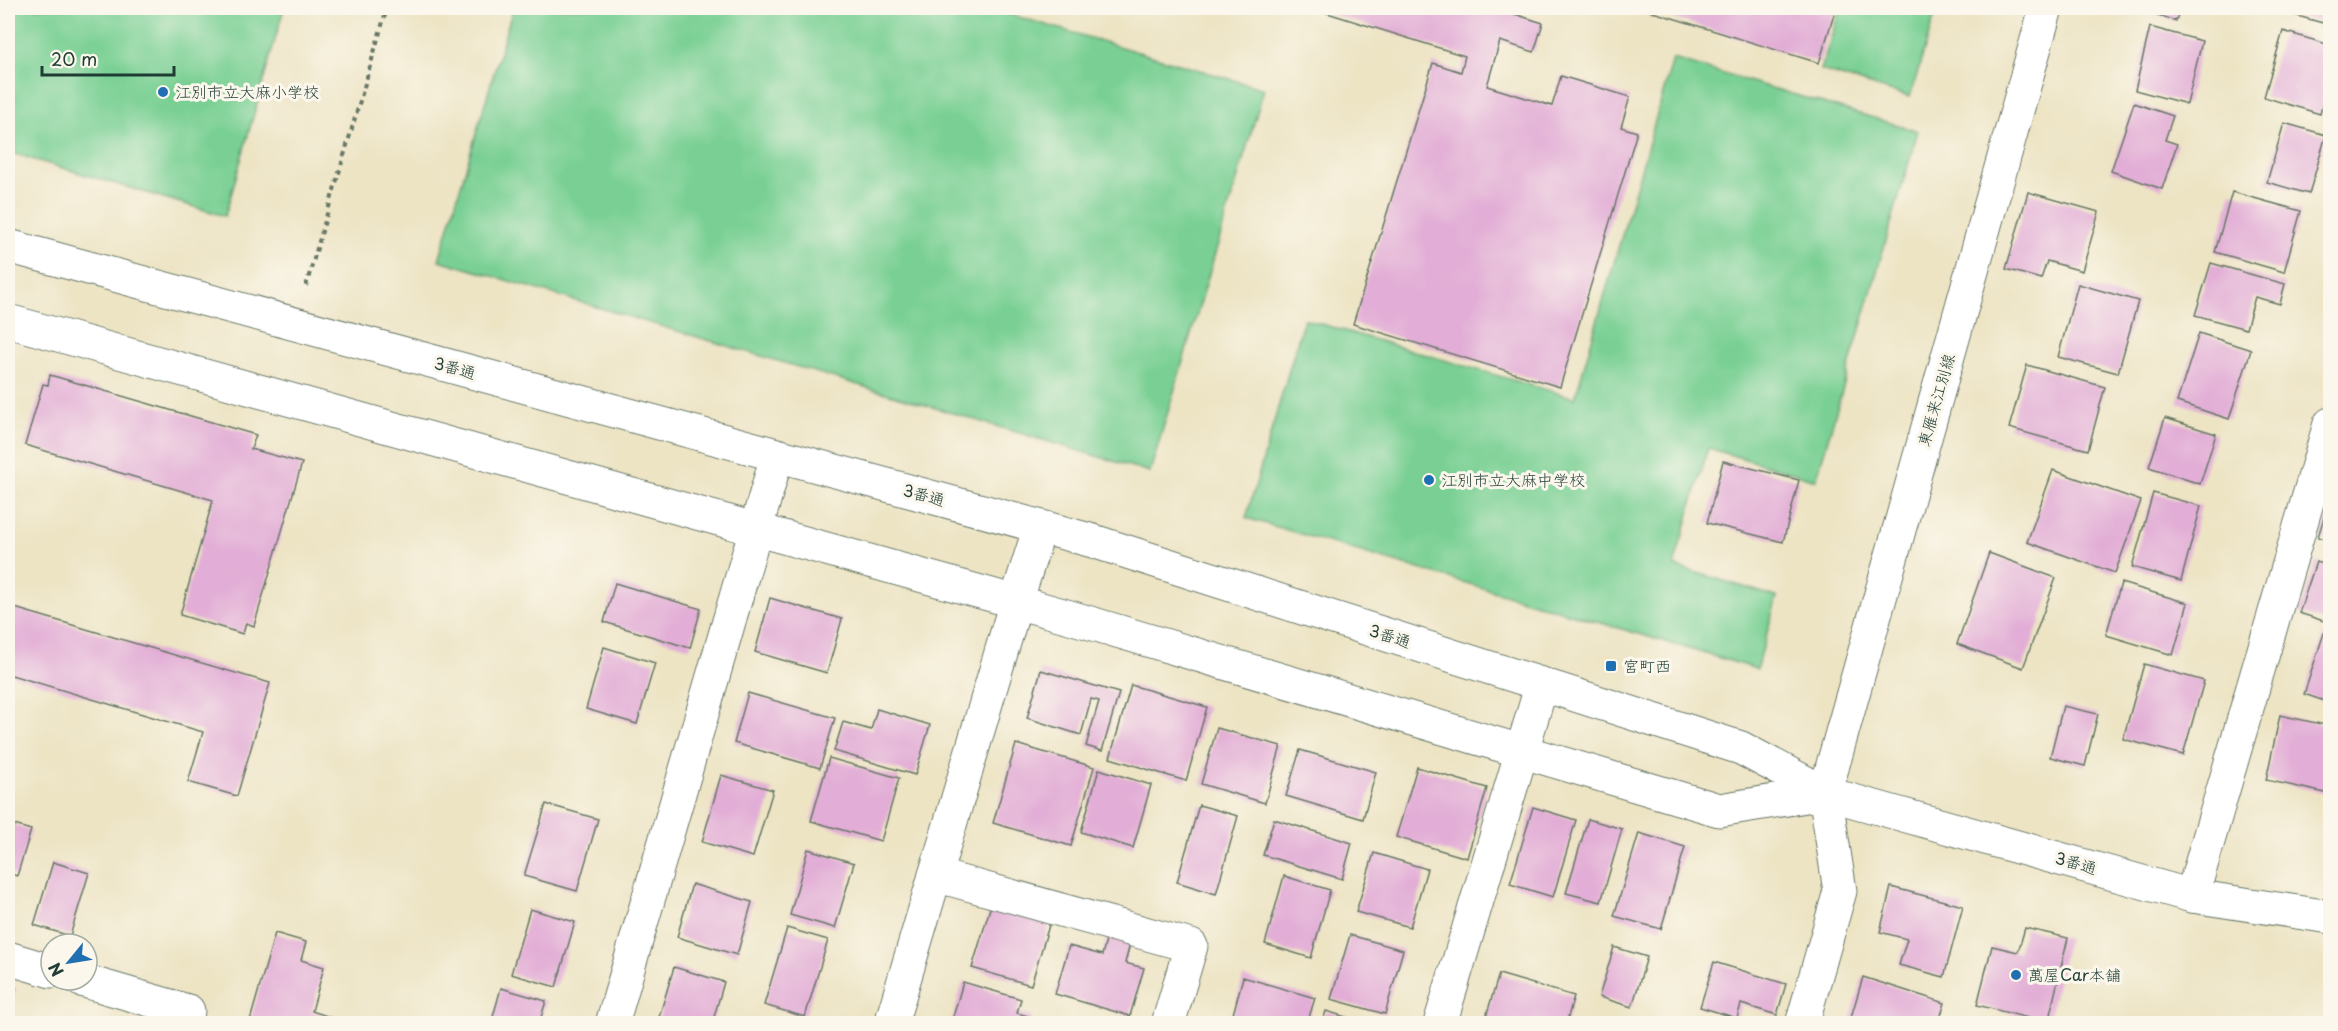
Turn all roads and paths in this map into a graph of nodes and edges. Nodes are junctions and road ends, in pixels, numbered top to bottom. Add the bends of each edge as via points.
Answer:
1 (387, 8) edge
2 (2046, 8) edge
3 (8, 246) edge
4 (8, 321) edge
5 (295, 325) junction
6 (2331, 424) edge
7 (777, 456) junction
8 (1040, 527) junction
9 (755, 529) junction
10 (1016, 602) junction
11 (1542, 684) junction
12 (1521, 751) junction
13 (1825, 793) junction
14 (935, 875) junction
15 (2192, 896) junction
16 (2331, 917) edge
17 (8, 958) edge
18 (39, 967) edge
19 (99, 985) edge
20 (184, 1023) edge
21 (612, 1023) edge
22 (891, 1023) edge
23 (1168, 1023) edge
24 (1440, 1023) edge
25 (1802, 1023) edge

1 - 5 path
2 - 13 street, 東雁来江別線
3 - 5 street, 3番通
4 - 9 street, 3番通
5 - 7 street, 3番通
6 - 15 street
7 - 8 street, 3番通
7 - 9 street
8 - 10 street
8 - 11 street, 3番通
9 - 10 street, 3番通
9 - 21 street
10 - 12 street, 3番通
10 - 14 street
11 - 12 street
11 - 13 street, 3番通 via 1741,748
12 - 13 street, 3番通 via 1719,810
12 - 24 street
13 - 15 street, 3番通
13 - 25 street via 1840,891
14 - 22 street
14 - 23 street via 1191,946
15 - 16 street, 3番通
17 - 18 street
19 - 20 street via 188,1011

